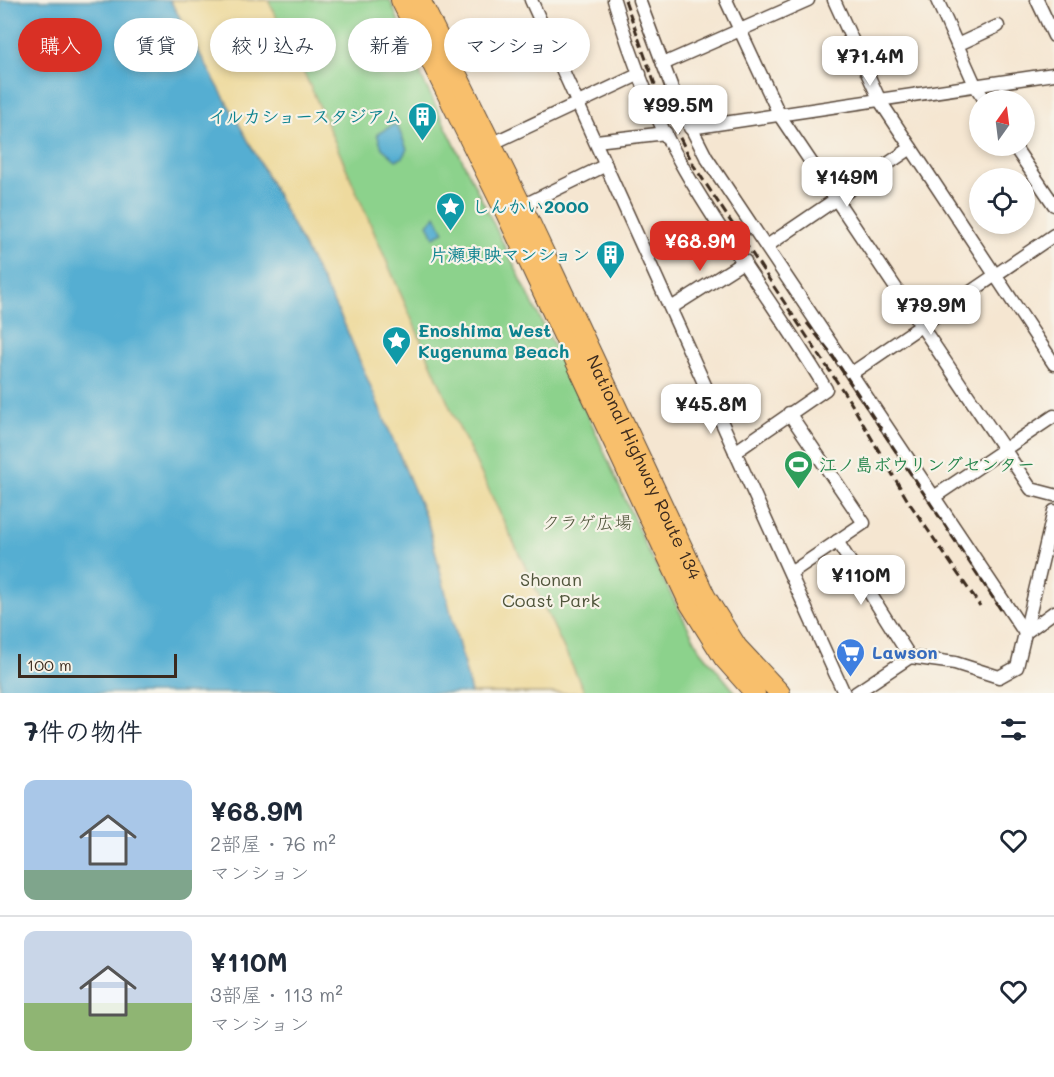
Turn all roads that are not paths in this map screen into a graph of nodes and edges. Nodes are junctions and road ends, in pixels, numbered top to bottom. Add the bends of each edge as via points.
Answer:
1 (531, 0) edge
2 (614, 0) edge
3 (639, 0) edge
4 (726, 0) edge
5 (808, 0) edge
6 (834, 0) edge
7 (937, 0) edge
8 (1037, 0) edge
9 (417, 3) edge
10 (998, 26) dead end
11 (739, 31) junction
12 (1054, 36) edge
13 (957, 45) junction
14 (663, 64) junction
15 (640, 74) junction
16 (1054, 74) edge
17 (976, 87) junction
18 (978, 90) edge
19 (880, 101) junction
20 (578, 102) junction
21 (780, 116) junction
22 (690, 128) junction
23 (666, 133) junction
24 (596, 141) junction
25 (491, 144) junction
26 (911, 148) junction
27 (1021, 156) edge
28 (606, 165) junction
29 (834, 199) junction
30 (1054, 205) edge
31 (513, 210) junction
32 (1054, 235) edge
33 (767, 246) junction
34 (744, 261) junction
35 (995, 275) junction
36 (671, 308) junction
37 (922, 324) junction
38 (1054, 364) edge
39 (852, 373) junction
40 (789, 413) junction
41 (1054, 416) edge
42 (1005, 450) junction
43 (735, 452) junction
44 (1054, 495) edge
45 (934, 497) junction
46 (1054, 511) edge
47 (837, 541) junction
48 (792, 572) junction
49 (1054, 612) edge
50 (1025, 633) junction
51 (910, 657) junction
52 (755, 693) edge
53 (780, 693) edge
54 (844, 693) edge
55 (856, 693) edge

1 - 20 street
2 - 15 street
3 - 14 street
4 - 11 street
5 - 11 street
6 - 19 street
7 - 13 street
8 - 12 street
9 - 25 highway, National Highway Route 134
9 - 31 highway, National Highway Route 134
10 - 13 street
11 - 14 street
11 - 21 street
13 - 17 street
14 - 22 street
15 - 20 street
15 - 23 street
16 - 17 street
17 - 18 street
17 - 19 street
19 - 21 street
19 - 26 street
20 - 24 street
20 - 25 street
21 - 22 street
21 - 29 street
22 - 33 street
23 - 24 street
23 - 34 street via 684,169
24 - 28 street
25 - 31 highway, National Highway Route 134
26 - 29 street
26 - 35 street
27 - 30 street
28 - 31 street
28 - 36 street
29 - 33 street
29 - 37 street
31 - 52 highway, National Highway Route 134 via 689,602 724,658
31 - 53 highway, National Highway Route 134 via 709,604 737,647
32 - 35 street
33 - 39 street
34 - 36 street
34 - 40 street via 826,388
35 - 37 street
35 - 38 street
36 - 43 street
37 - 39 street
37 - 42 street
39 - 45 street
40 - 43 street
40 - 47 street via 864,523
41 - 42 street
42 - 44 street via 1031,489
42 - 45 street
43 - 48 street
45 - 50 street
46 - 50 street
47 - 48 street
47 - 51 street
48 - 54 street
49 - 50 street
50 - 51 street via 1018,665 1005,676
51 - 55 street

